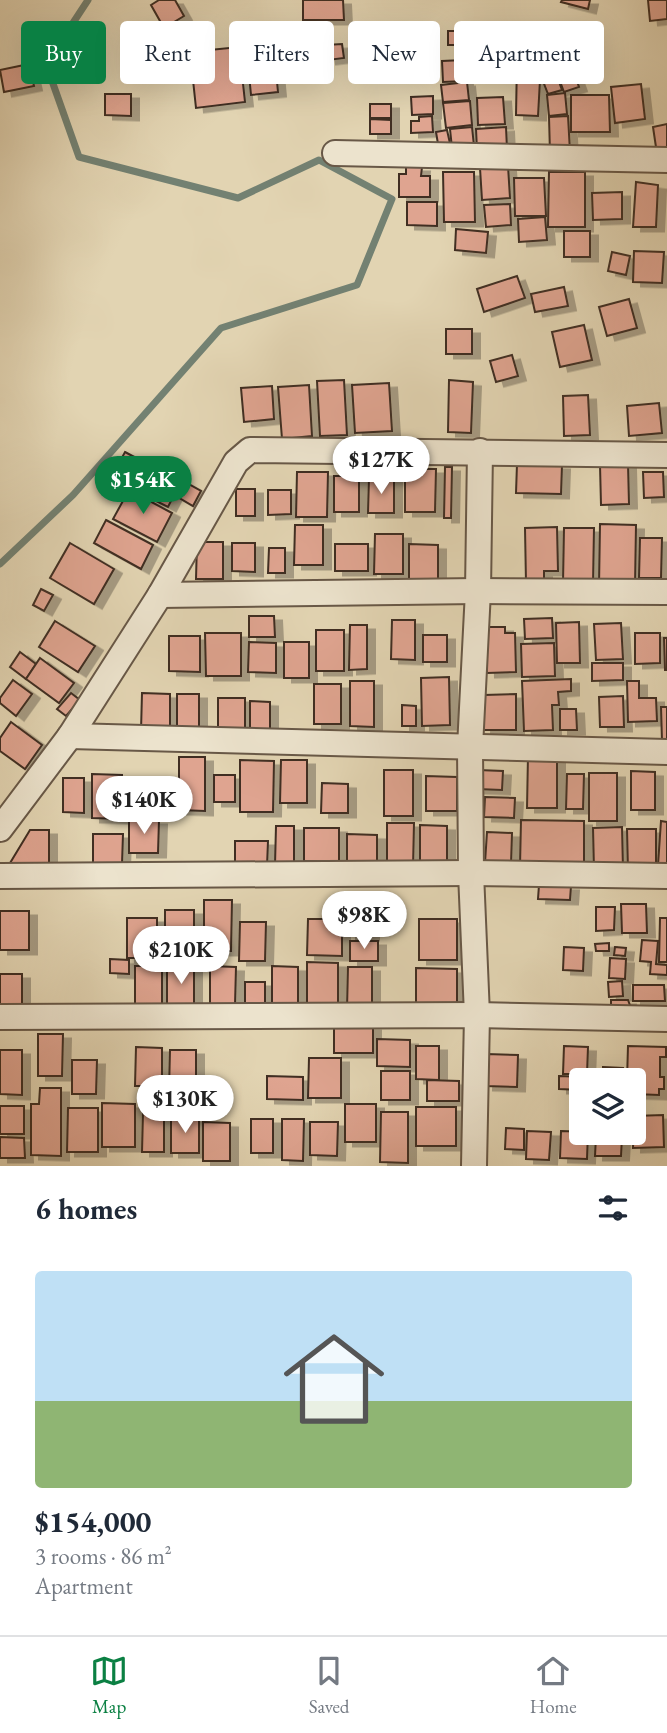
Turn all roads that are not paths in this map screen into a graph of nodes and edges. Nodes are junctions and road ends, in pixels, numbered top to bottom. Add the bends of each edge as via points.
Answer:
1 (335, 153) dead end
2 (667, 160) edge
3 (480, 451) junction
4 (667, 455) edge
5 (478, 591) junction
6 (667, 592) edge
7 (160, 595) junction
8 (70, 736) junction
9 (470, 747) junction
10 (667, 751) edge
11 (0, 829) edge
12 (471, 873) junction
13 (0, 876) edge
14 (667, 876) edge
15 (477, 1015) junction
16 (0, 1017) edge
17 (667, 1019) edge
18 (474, 1166) edge

1 - 2 street
3 - 4 street
3 - 5 street
3 - 7 street via 250,450 236,462
5 - 6 street
5 - 7 street
5 - 9 street
7 - 8 street
8 - 9 street
8 - 11 street
9 - 10 street
9 - 12 street
12 - 13 street
12 - 14 street
12 - 15 street
15 - 16 street
15 - 17 street
15 - 18 street

